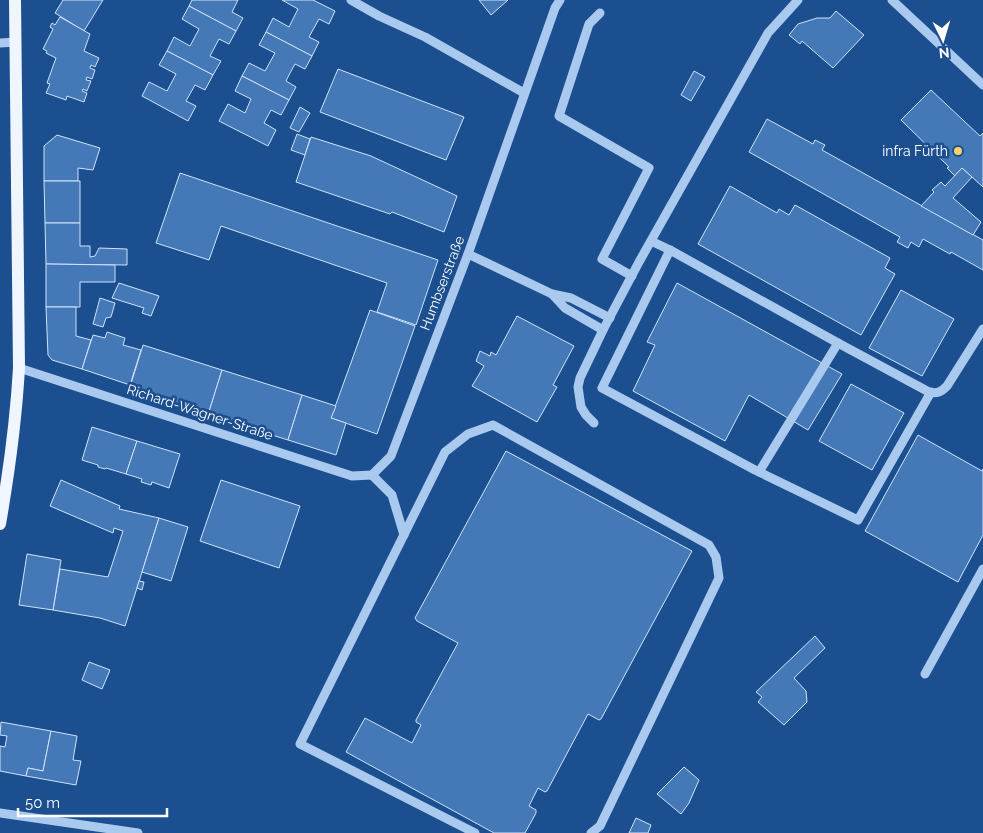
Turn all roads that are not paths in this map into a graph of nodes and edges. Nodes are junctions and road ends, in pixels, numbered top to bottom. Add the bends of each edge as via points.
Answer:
1 (15, 0) edge
2 (351, 0) edge
3 (560, 0) edge
4 (798, 0) edge
5 (892, 0) edge
6 (600, 13) dead end
7 (16, 42) junction
8 (0, 43) edge
9 (983, 85) edge
10 (524, 93) junction
11 (651, 241) junction
12 (670, 250) junction
13 (468, 254) junction
14 (632, 276) junction
15 (552, 294) junction
16 (610, 318) junction
17 (983, 329) edge
18 (603, 330) junction
19 (838, 343) junction
20 (19, 368) junction
21 (931, 392) junction
22 (594, 423) dead end
23 (759, 472) junction
24 (372, 475) junction
25 (0, 524) edge
26 (404, 535) junction
27 (983, 569) edge
28 (925, 674) dead end
29 (0, 813) edge
30 (138, 833) edge
31 (475, 833) edge
32 (591, 833) edge

1 - 7 main road
2 - 10 street
3 - 10 street, Humbserstraße
4 - 11 street via 768,33
5 - 9 street
6 - 14 street via 589,24 559,116 649,168 602,260
7 - 8 street
7 - 20 main road
10 - 13 street, Humbserstraße
11 - 12 street
11 - 14 street
12 - 19 street
12 - 23 street via 602,388
13 - 15 street
13 - 24 street, Humbserstraße via 391,456
14 - 16 street
15 - 16 street via 571,298
15 - 18 street via 565,308
16 - 18 street
17 - 21 street via 947,386 936,394
18 - 22 street via 578,387 581,407
19 - 21 street
19 - 23 street
20 - 24 street, Richard-Wagner-Straße via 352,476
20 - 25 main road via 13,444
21 - 23 street via 858,520
24 - 26 street via 392,495
26 - 31 street via 300,744
26 - 32 street via 445,452 468,434 494,425 709,545 716,557 719,578 600,826
27 - 28 street
29 - 30 street

